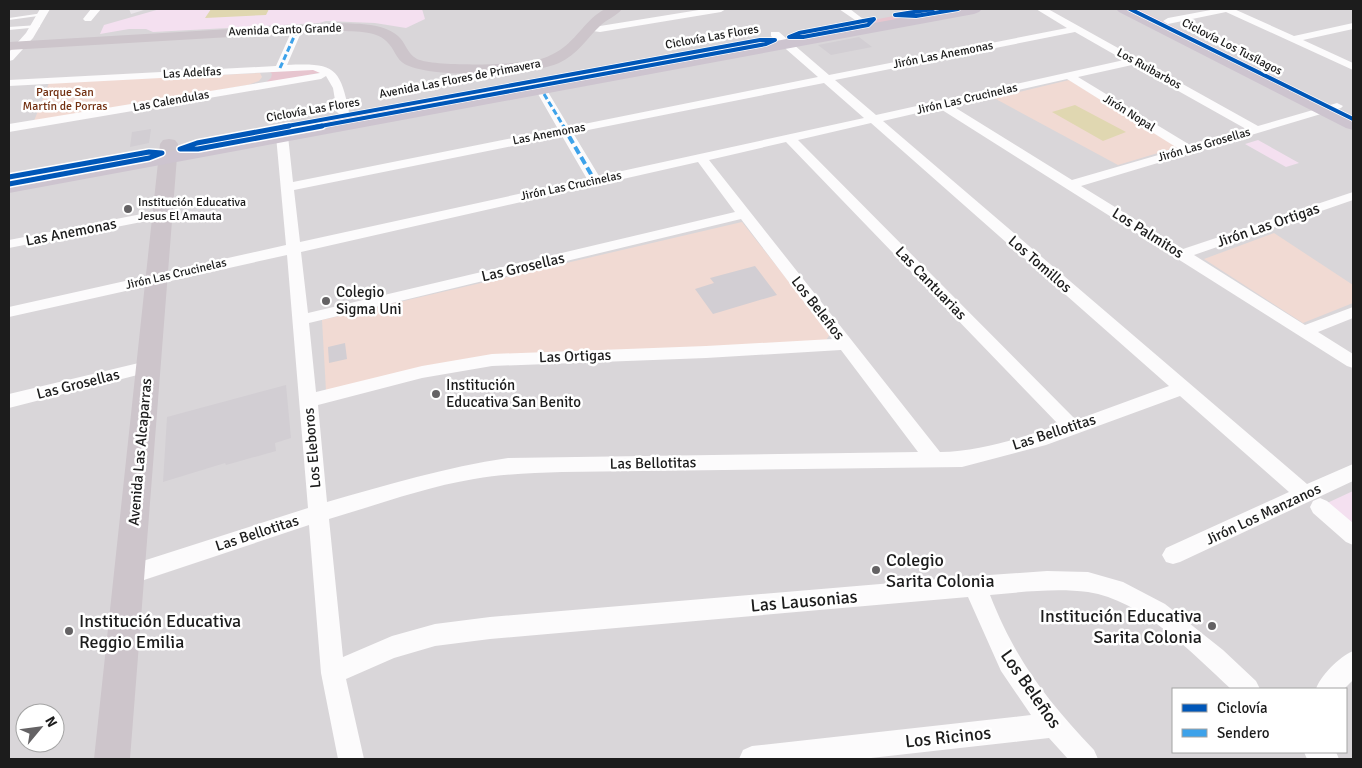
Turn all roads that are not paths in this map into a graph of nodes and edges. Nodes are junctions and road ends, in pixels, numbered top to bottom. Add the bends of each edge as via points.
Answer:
1 (96, 9) edge
2 (616, 9) edge
3 (721, 9) edge
4 (915, 9) edge
5 (974, 9) edge
6 (1040, 9) edge
7 (1124, 9) edge
8 (1142, 9) edge
9 (1228, 9) edge
10 (44, 11) edge
11 (851, 14) edge
12 (9, 19) edge
13 (88, 19) dead end
14 (1168, 21) junction
15 (38, 26) junction
16 (1353, 26) edge
17 (298, 28) junction
18 (589, 28) junction
19 (9, 29) edge
20 (1076, 29) junction
21 (781, 39) junction
22 (1294, 39) junction
23 (15, 45) edge
24 (9, 58) edge
25 (1134, 61) junction
26 (1353, 67) edge
27 (280, 68) junction
28 (258, 69) junction
29 (333, 74) junction
30 (1069, 76) junction
31 (818, 80) junction
32 (9, 83) edge
33 (257, 86) junction
34 (544, 94) dead end
35 (942, 104) junction
36 (1331, 108) junction
37 (343, 112) junction
38 (1353, 114) edge
39 (872, 120) junction
40 (1353, 124) edge
41 (9, 128) edge
42 (1257, 130) junction
43 (565, 131) junction
44 (282, 136) junction
45 (789, 138) junction
46 (1189, 150) junction
47 (169, 151) junction
48 (701, 158) junction
49 (9, 173) edge
50 (595, 181) junction
51 (1070, 184) junction
52 (9, 187) edge
53 (287, 188) junction
54 (1353, 196) edge
55 (162, 214) junction
56 (744, 214) junction
57 (9, 244) edge
58 (294, 248) junction
59 (1183, 254) junction
60 (157, 278) junction
61 (9, 312) edge
62 (1353, 312) edge
63 (302, 320) junction
64 (1305, 331) junction
65 (846, 344) junction
66 (1353, 362) edge
67 (147, 367) junction
68 (1182, 388) junction
69 (9, 401) edge
70 (308, 401) junction
71 (1072, 428) junction
72 (934, 458) junction
73 (1353, 472) edge
74 (1312, 501) junction
75 (318, 513) junction
76 (1353, 536) edge
77 (1173, 555) dead end
78 (129, 575) junction
79 (975, 586) junction
80 (1353, 663) edge
81 (333, 673) junction
82 (1247, 688) edge
83 (1329, 688) edge
84 (1054, 725) junction
85 (896, 751) edge
86 (112, 759) edge
87 (351, 759) edge
88 (752, 759) edge
89 (1085, 759) edge

1 - 13 street
2 - 18 street, Avenida Canto Grande via 600,17
3 - 18 street via 600,29
4 - 11 main road, Avenida Las Flores de Primavera
5 - 21 main road, Avenida Las Flores de Primavera
6 - 20 street, Los Ruibarbos
7 - 36 main road
8 - 14 main road
9 - 14 street
9 - 22 street
10 - 12 lane
10 - 15 street
11 - 21 main road, Avenida Las Flores de Primavera
14 - 36 main road
15 - 19 lane
15 - 23 street
16 - 22 street
17 - 18 street, Avenida Canto Grande via 335,27 379,32 394,40 406,58 432,67 520,68 559,58
17 - 23 street, Avenida Canto Grande
17 - 27 street
20 - 25 street, Los Ruibarbos
20 - 31 street, Jirón Las Anemonas
21 - 31 street, Los Tomillos
21 - 37 main road, Avenida Las Flores de Primavera
21 - 44 main road, Avenida Las Flores de Primavera
22 - 26 street
23 - 24 street
25 - 30 street, Jirón Las Crucinelas
25 - 42 street, Los Ruibarbos
27 - 28 street, Las Adelfas
27 - 29 street, Las Adelfas via 313,66
28 - 32 street, Las Adelfas
28 - 33 street via 267,76
29 - 33 street, Las Calendulas
29 - 37 street via 337,79
30 - 35 street, Jirón Las Crucinelas
30 - 46 street, Jirón Nopal
31 - 39 street, Los Tomillos
31 - 43 street, Las Anemonas
33 - 41 street, Las Calendulas
34 - 43 street
35 - 39 street, Jirón Las Crucinelas
35 - 51 street, Los Palmitos
36 - 38 main road
36 - 40 main road
36 - 42 street, Jirón Las Grosellas
37 - 47 main road, Avenida Las Flores de Primavera
39 - 45 street, Jirón Las Crucinelas
39 - 68 street, Los Tomillos
42 - 46 street, Jirón Las Grosellas
43 - 50 street
43 - 53 street, Las Anemonas
44 - 47 main road, Avenida Las Flores de Primavera
44 - 53 street, Los Eleboros
45 - 48 street, Jirón Las Crucinelas
45 - 71 street, Las Cantuarias
46 - 51 street, Jirón Las Grosellas
47 - 49 main road, Avenida Las Flores de Primavera
47 - 52 main road, Avenida Las Flores de Primavera
47 - 55 street, Avenida Las Alcaparras
48 - 50 street, Jirón Las Crucinelas
48 - 56 street, Los Beleños
50 - 58 street, Jirón Las Crucinelas
51 - 59 street, Los Palmitos
53 - 58 street, Los Eleboros
54 - 59 street, Jirón Las Ortigas
55 - 57 street, Las Anemonas
55 - 60 street, Avenida Las Alcaparras
56 - 63 street, Las Grosellas
56 - 65 street, Los Beleños
58 - 60 street, Jirón Las Crucinelas
58 - 63 street, Los Eleboros
59 - 64 street, Los Palmitos
60 - 61 street, Jirón Las Crucinelas
60 - 67 street, Avenida Las Alcaparras
62 - 64 street
63 - 70 street, Los Eleboros
64 - 66 street, Los Palmitos
65 - 70 street, Las Ortigas via 459,363
65 - 72 street, Los Beleños
67 - 69 street, Las Grosellas
67 - 78 street, Avenida Las Alcaparras
68 - 71 street, Las Bellotitas
68 - 74 street, Los Tomillos
70 - 75 street, Los Eleboros
71 - 72 street, Las Bellotitas via 989,454 962,459
72 - 75 street, Las Bellotitas via 508,466 429,481
73 - 74 street, Jirón Los Manzanos
74 - 76 street, Los Tomillos
74 - 77 street, Jirón Los Manzanos
75 - 78 street, Las Bellotitas
75 - 81 street, Los Eleboros
78 - 86 street, Avenida Las Alcaparras
79 - 81 street, Las Lausonias via 435,635 392,647
79 - 82 street, Las Lausonias via 1093,582 1155,610
79 - 84 street, Los Beleños via 994,634 1015,673
80 - 83 street
81 - 87 street, Los Eleboros
84 - 85 street, Los Ricinos
84 - 89 street, Los Beleños
85 - 88 street, Los Ricinos

